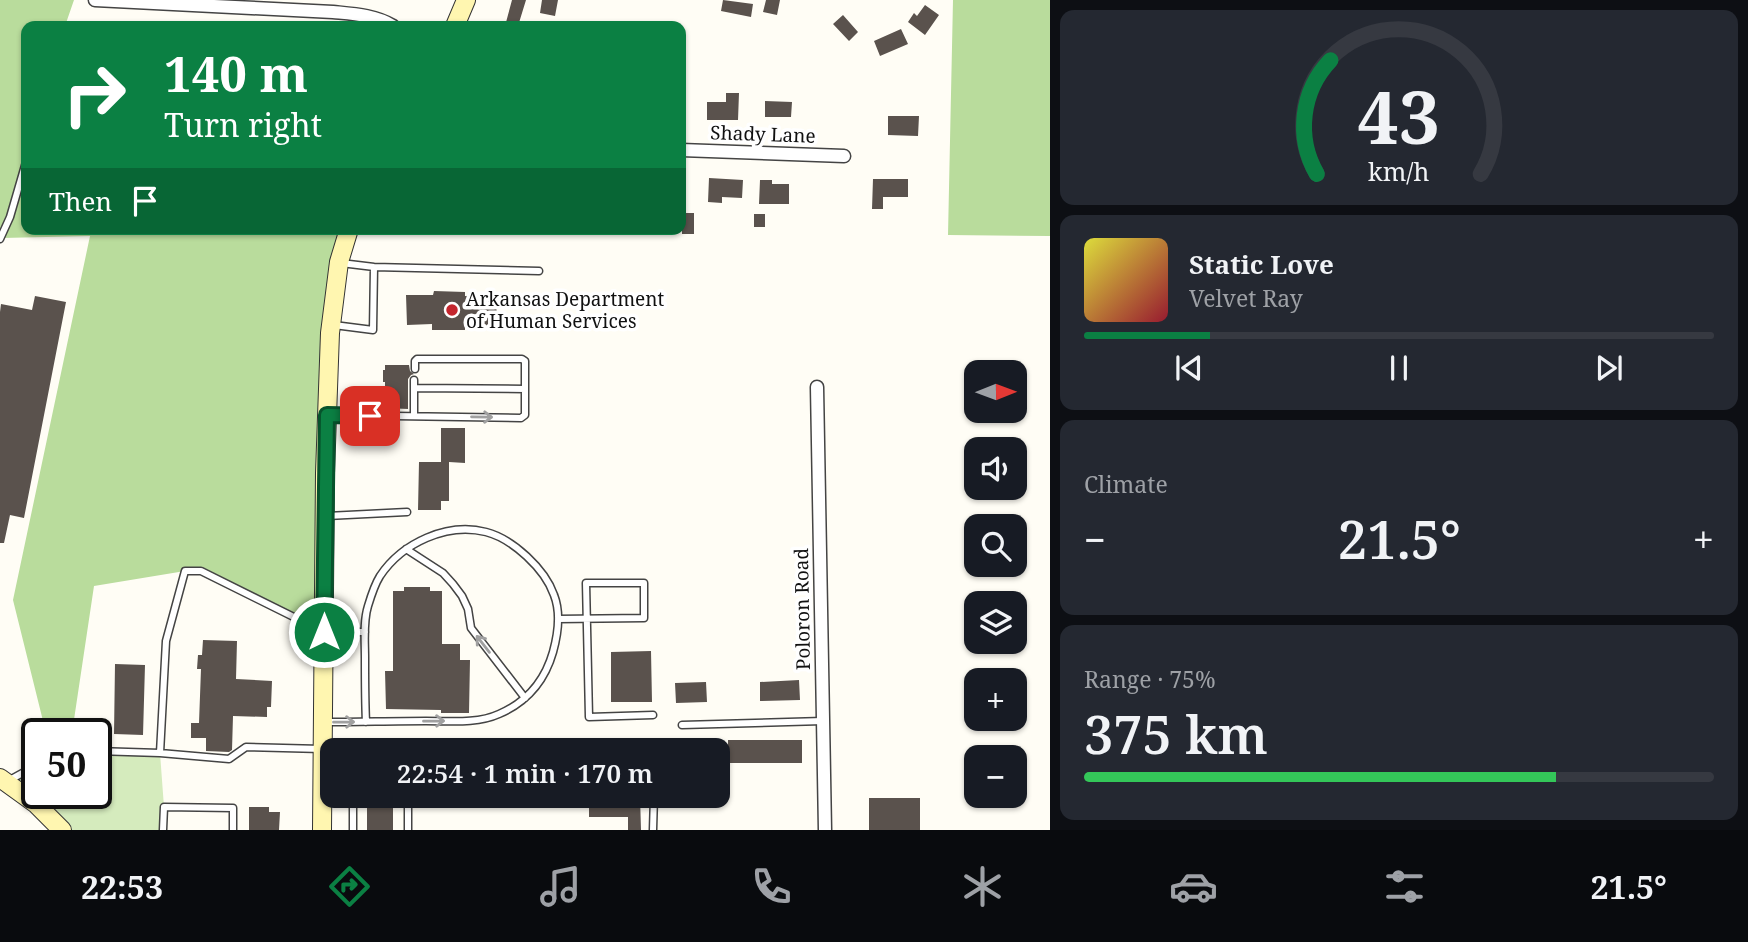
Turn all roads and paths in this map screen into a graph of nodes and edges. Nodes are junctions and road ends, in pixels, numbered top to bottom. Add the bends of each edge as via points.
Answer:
1 (95, 0) edge
2 (466, 0) edge
3 (158, 2) edge
4 (297, 5) edge
5 (382, 21) edge
6 (457, 21) edge
7 (686, 150) edge
8 (845, 156) dead end
9 (21, 179) edge
10 (347, 235) edge
11 (0, 239) edge
12 (339, 262) junction
13 (374, 267) junction
14 (539, 271) dead end
15 (331, 324) junction
16 (415, 369) dead end
17 (817, 387) dead end
18 (525, 389) junction
19 (327, 415) junction
20 (414, 416) junction
21 (407, 512) dead end
22 (325, 516) junction
23 (406, 549) junction
24 (558, 619) junction
25 (587, 619) junction
26 (324, 632) junction
27 (365, 632) junction
28 (525, 698) junction
29 (653, 715) dead end
30 (823, 721) junction
31 (323, 722) junction
32 (366, 722) junction
33 (682, 725) dead end
34 (323, 738) edge
35 (320, 749) edge
36 (112, 751) edge
37 (160, 752) junction
38 (21, 772) edge
39 (4, 780) edge
40 (325, 808) edge
41 (353, 808) edge
42 (408, 808) edge
43 (654, 808) edge
44 (62, 830) edge
45 (163, 830) edge
46 (233, 830) edge
47 (323, 830) edge
48 (353, 830) edge
49 (408, 830) edge
50 (653, 830) edge
51 (825, 830) edge

1 - 3 street
2 - 6 main road
3 - 4 street
4 - 5 street
7 - 8 street, Shady Lane
9 - 11 lane
10 - 12 main road
12 - 13 lane
12 - 15 main road
13 - 14 lane
13 - 15 lane via 373,330
15 - 19 main road
16 - 18 lane via 417,359 522,359
17 - 30 street, Poloron Road
20 -> 18 lane via 521,418 525,415
18 - 20 lane via 414,384
19 - 20 lane
19 - 22 main road
21 - 22 lane
22 - 26 main road
23 - 24 lane via 434,535 461,529 487,532 510,543 545,577 555,595
23 - 27 lane via 379,577
28 -> 23 lane via 471,628 468,608 453,584
24 - 25 lane
24 - 28 lane via 549,666
25 - 25 lane via 644,618 644,583 586,583
25 - 29 lane via 589,717
26 - 27 lane
26 - 31 main road
26 - 37 lane via 201,571 185,571 166,641
27 - 32 lane
32 -> 28 lane via 473,720 498,715
30 - 33 lane
30 - 51 street, Poloron Road
31 -> 32 lane
31 - 34 main road
35 - 37 lane via 246,747 229,759
36 - 37 lane
38 - 39 lane
39 - 44 main road
40 - 47 main road
41 - 48 lane
42 - 49 lane
43 - 50 lane
45 - 46 lane via 164,807 233,808

